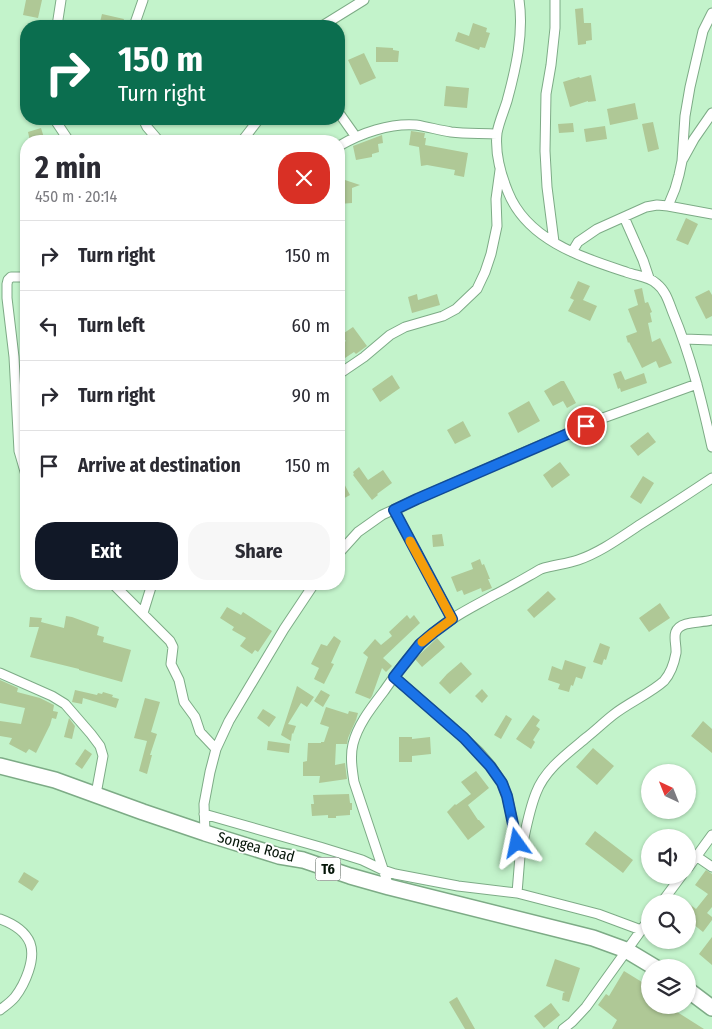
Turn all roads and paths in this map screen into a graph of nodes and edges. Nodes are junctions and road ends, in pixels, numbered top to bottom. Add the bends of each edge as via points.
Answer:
1 (61, 0) edge
2 (143, 0) edge
3 (364, 0) edge
4 (519, 0) edge
5 (555, 0) edge
6 (712, 13) edge
7 (58, 20) edge
8 (136, 20) edge
9 (332, 20) edge
10 (712, 112) edge
11 (345, 121) edge
12 (146, 125) edge
13 (254, 125) edge
14 (497, 134) junction
15 (154, 135) edge
16 (247, 135) edge
17 (356, 137) junction
18 (345, 143) edge
19 (682, 161) junction
20 (500, 168) junction
21 (668, 206) junction
22 (712, 214) edge
23 (624, 217) junction
24 (554, 242) junction
25 (572, 252) junction
26 (20, 278) edge
27 (649, 278) junction
28 (684, 339) junction
29 (712, 340) edge
30 (345, 370) edge
31 (697, 384) junction
32 (712, 448) edge
33 (20, 454) edge
34 (712, 478) edge
35 (394, 510) junction
36 (345, 546) edge
37 (119, 590) edge
38 (150, 590) edge
39 (310, 590) edge
40 (143, 613) junction
41 (452, 619) junction
42 (712, 620) edge
43 (0, 673) edge
44 (394, 677) junction
45 (216, 749) junction
46 (0, 766) edge
47 (96, 794) junction
48 (204, 814) junction
49 (205, 833) junction
50 (712, 835) edge
51 (520, 856) junction
52 (696, 856) joint
53 (712, 867) edge
54 (383, 870) junction
55 (388, 888) junction
56 (517, 893) junction
57 (0, 919) edge
58 (641, 930) joint
59 (626, 950) junction
60 (641, 959) edge
61 (696, 996) edge
62 (712, 1008) edge
63 (0, 1010) edge
64 (573, 1026) edge
65 (564, 1029) edge

1 - 7 street
2 - 8 street
3 - 9 street
4 - 14 street via 520,39
5 - 24 street via 555,28 546,94 545,151
6 - 19 street via 703,31 690,87
10 - 19 street
11 - 17 street
12 - 15 street
13 - 16 street
14 - 17 street via 451,132 398,124
14 - 20 street
17 - 18 street
19 - 21 street
20 - 24 street via 515,208 538,232
20 - 30 street via 493,245 476,289 456,309 404,327
21 - 22 street
21 - 23 street via 646,206
23 - 25 street via 597,228 578,242
23 - 27 street
24 - 25 street
25 - 27 street
26 - 33 street via 8,280 7,298
27 - 28 street via 665,294
28 - 29 street
28 - 31 street
31 - 32 street
31 - 35 street via 603,418
34 - 41 street via 598,551 578,560 541,569
35 - 36 street via 358,532
35 - 41 street
37 - 40 street
38 - 40 street
39 - 45 street via 233,714
40 - 45 street via 172,645 170,664 179,680 184,702 200,732
41 - 44 street via 420,644
42 - 51 street via 684,624 677,630 673,666 663,682 612,716 551,770 537,792
43 - 47 street via 65,704 91,734 103,756
44 - 51 street via 464,738 502,783
44 - 54 street via 362,724 354,740 351,757 354,782
45 - 48 street
46 - 47 highway, Songea Road / T6
47 - 49 highway, Songea Road / T6
48 - 49 street
48 - 54 street via 362,860
49 - 55 highway, Songea Road / T6
50 - 52 street
51 - 56 street
52 - 53 street
54 - 55 street
54 - 56 street via 436,883
55 - 59 highway, Songea Road / T6 via 592,938
56 - 58 street via 598,914
57 - 63 street via 17,927 30,942 31,958 27,977 14,998
58 - 59 street
59 - 60 highway, Songea Road / T6
59 - 64 street
61 - 62 highway
64 - 65 street

